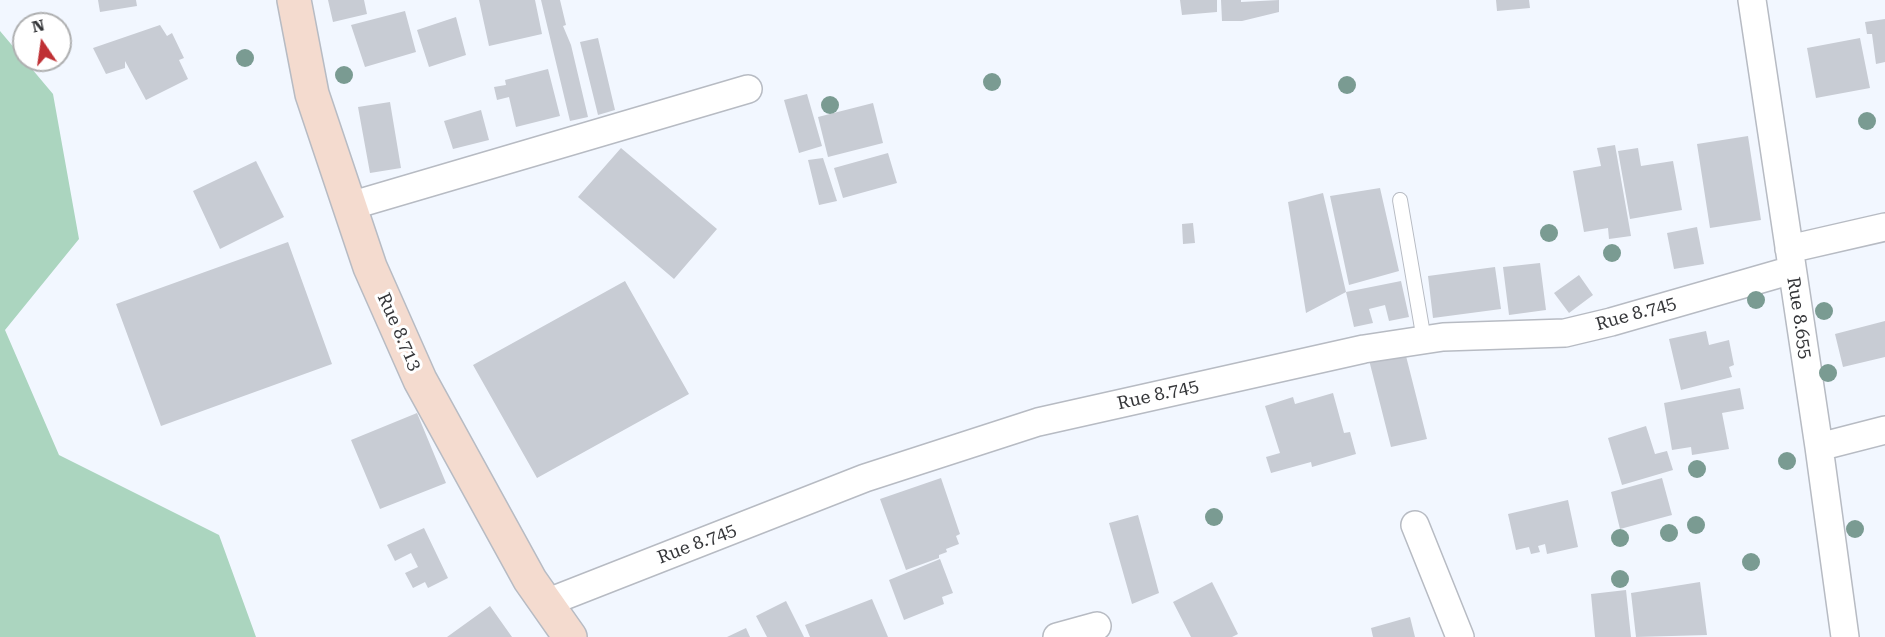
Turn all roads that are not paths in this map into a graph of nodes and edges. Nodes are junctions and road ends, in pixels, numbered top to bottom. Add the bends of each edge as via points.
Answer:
1 (294, 0) edge
2 (1752, 0) edge
3 (748, 89) dead end
4 (1400, 200) dead end
5 (350, 206) junction
6 (1885, 227) edge
7 (1790, 259) junction
8 (1424, 340) junction
9 (1885, 430) edge
10 (1819, 447) junction
11 (1415, 525) dead end
12 (546, 603) junction
13 (1097, 626) dead end
14 (570, 637) edge
15 (1056, 637) edge
16 (1460, 637) edge
17 (1845, 637) edge

1 - 5 main road, Rue 8.713 via 312,94
2 - 7 street, Rue 8.655
3 - 5 street
4 - 8 lane
5 - 12 main road, Rue 8.713 via 370,267 420,380
6 - 7 street, Rue 8.745
7 - 8 street, Rue 8.745 via 1623,319 1565,333
7 - 10 street, Rue 8.655
8 - 12 street, Rue 8.745 via 1364,349 1038,422 866,478
9 - 10 street
10 - 17 street, Rue 8.655
11 - 16 street
12 - 14 main road, Rue 8.713
13 - 15 street

